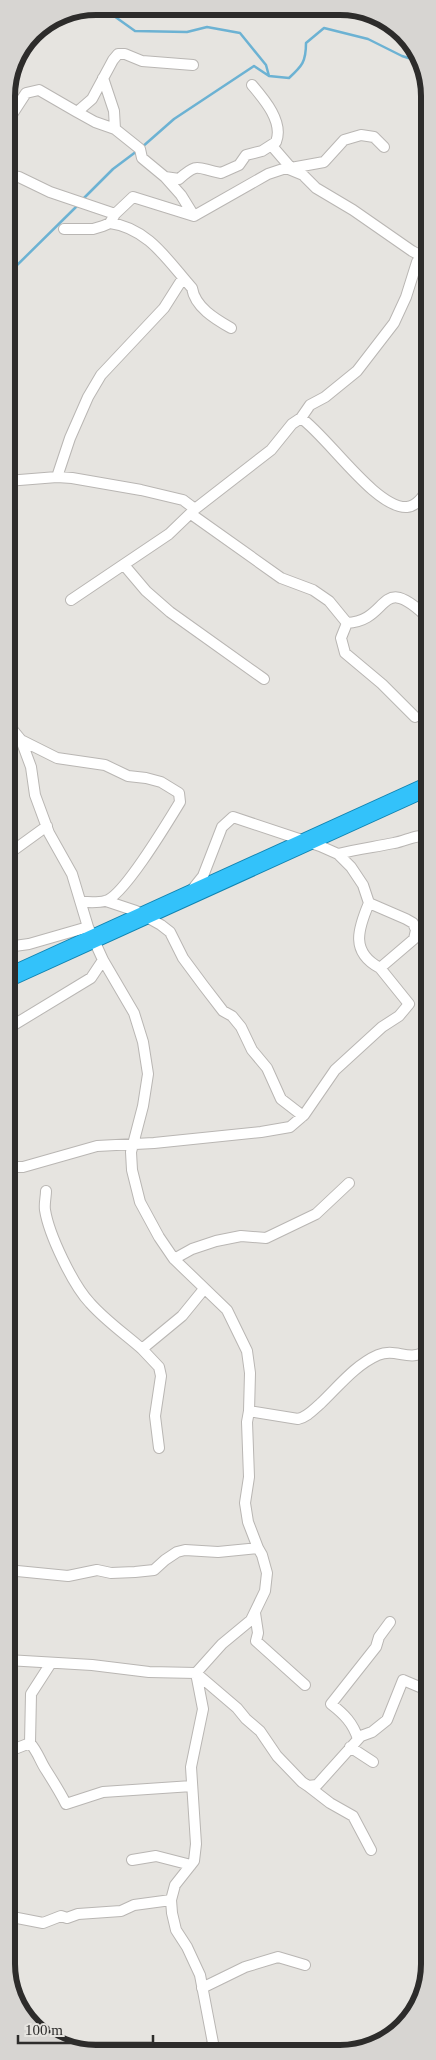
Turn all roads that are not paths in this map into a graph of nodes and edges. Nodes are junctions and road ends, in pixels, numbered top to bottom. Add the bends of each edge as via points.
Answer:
1 (193, 65) dead end
2 (103, 78) junction
3 (252, 86) dead end
4 (15, 110) edge
5 (77, 112) junction
6 (115, 128) junction
7 (272, 146) junction
8 (384, 146) dead end
9 (289, 168) junction
10 (15, 176) edge
11 (165, 177) junction
12 (194, 216) junction
13 (113, 218) junction
14 (64, 229) dead end
15 (421, 256) edge
16 (421, 261) edge
17 (183, 278) junction
18 (231, 328) dead end
19 (301, 418) junction
20 (57, 477) junction
21 (15, 480) edge
22 (421, 498) edge
23 (193, 511) junction
24 (124, 564) junction
25 (71, 600) dead end
26 (421, 612) edge
27 (347, 623) junction
28 (264, 679) dead end
29 (414, 717) dead end
30 (15, 733) edge
31 (21, 740) junction
32 (421, 790) edge
33 (47, 826) junction
34 (421, 836) edge
35 (15, 848) edge
36 (338, 854) junction
37 (106, 901) junction
38 (82, 902) junction
39 (369, 903) junction
40 (136, 911) junction
41 (88, 927) junction
42 (15, 946) edge
43 (103, 960) junction
44 (380, 968) junction
45 (15, 974) edge
46 (15, 1024) edge
47 (303, 1116) junction
48 (134, 1143) junction
49 (15, 1167) edge
50 (349, 1183) dead end
51 (46, 1191) dead end
52 (174, 1259) junction
53 (204, 1289) junction
54 (142, 1349) junction
55 (421, 1355) edge
56 (249, 1411) junction
57 (159, 1448) dead end
58 (258, 1548) junction
59 (15, 1571) edge
60 (255, 1613) junction
61 (390, 1622) dead end
62 (15, 1661) edge
63 (51, 1663) junction
64 (196, 1673) junction
65 (305, 1684) dead end
66 (421, 1687) edge
67 (30, 1743) junction
68 (354, 1743) junction
69 (15, 1749) edge
70 (373, 1762) dead end
71 (192, 1786) junction
72 (308, 1786) junction
73 (371, 1850) dead end
74 (132, 1860) dead end
75 (191, 1865) junction
76 (172, 1900) junction
77 (15, 1918) edge
78 (305, 1965) dead end
79 (202, 1988) junction
80 (213, 2045) edge

1 - 2 street via 142,61 118,54
2 - 5 street via 92,99
2 - 6 street via 114,110
3 - 7 street via 272,114 278,138
4 - 5 street via 26,92 39,90
5 - 6 street
6 - 11 street via 140,149 142,158
7 - 9 street
7 - 11 street via 246,155 238,164 221,173 196,167 179,179
8 - 9 street via 374,137 361,135 344,140 324,162
9 - 12 street via 268,174
9 - 15 street
10 - 13 street
11 - 12 street via 181,194
12 - 13 street via 133,197
13 - 14 street via 93,230
13 - 17 street via 127,229 148,238
16 - 19 street via 417,262 394,323 357,371 310,405
17 - 18 street via 212,318
17 - 20 street via 164,308 101,375 70,438
19 - 22 street via 382,497 398,506 409,507
19 - 23 street via 271,450
20 - 21 street
20 - 23 street via 183,500
23 - 24 street via 169,534
23 - 27 street via 281,578 329,600
24 - 25 street
24 - 28 street via 164,607
26 - 27 street via 399,596 390,598 358,622
27 - 29 street via 341,638 345,653
30 - 31 street
31 - 33 street
31 - 37 street via 58,758 104,765 128,776 161,782 181,796 139,866
32 - 45 highway
33 - 35 street
33 - 38 street via 72,874
34 - 36 street
36 - 39 street via 363,885
36 - 40 street via 233,817 222,828 203,876 192,890 165,909
37 - 38 street
37 - 40 street
38 - 41 street
39 - 44 street via 362,920 361,952
39 - 44 street via 406,918 416,930 414,939
40 - 47 street via 170,932 183,958 222,1011 232,1016 241,1027 258,1059 267,1068 281,1099
41 - 42 street
41 - 43 street
43 - 46 street via 91,978
43 - 48 street via 134,1014 143,1042 148,1074
44 - 47 street via 409,1004 335,1070
47 - 48 street via 290,1127 261,1132
48 - 49 street via 97,1146
48 - 52 street via 132,1170 140,1202
50 - 52 street via 316,1214 266,1238 241,1236 216,1241
51 - 54 street via 45,1210 71,1277 89,1303
52 - 53 street
53 - 54 street via 182,1316
53 - 56 street via 227,1310 247,1351
54 - 57 street via 159,1367 161,1376 155,1416
55 - 56 street via 379,1354 353,1371 305,1417 298,1419
56 - 58 street via 249,1477 245,1503
58 - 59 street via 218,1552 185,1550 177,1552 154,1570 135,1572 97,1570 68,1576
58 - 60 street via 267,1573 265,1591
60 - 64 street
60 - 65 street via 258,1624 256,1640
61 - 68 street via 376,1647 331,1704 354,1727
62 - 63 street
63 - 64 street
63 - 67 street via 30,1694
64 - 71 street via 203,1709 191,1766
64 - 72 street via 260,1731 277,1756
66 - 68 street via 403,1680 387,1720
67 - 69 street
67 - 71 street via 66,1804 103,1792
68 - 70 street
68 - 72 street via 317,1785
71 - 75 street via 196,1844
72 - 73 street via 353,1816
74 - 75 street via 156,1856
75 - 76 street via 175,1885
76 - 77 street via 67,1918 61,1916 43,1923
76 - 79 street via 176,1930 200,1975
78 - 79 street via 278,1958 244,1967
79 - 80 street

